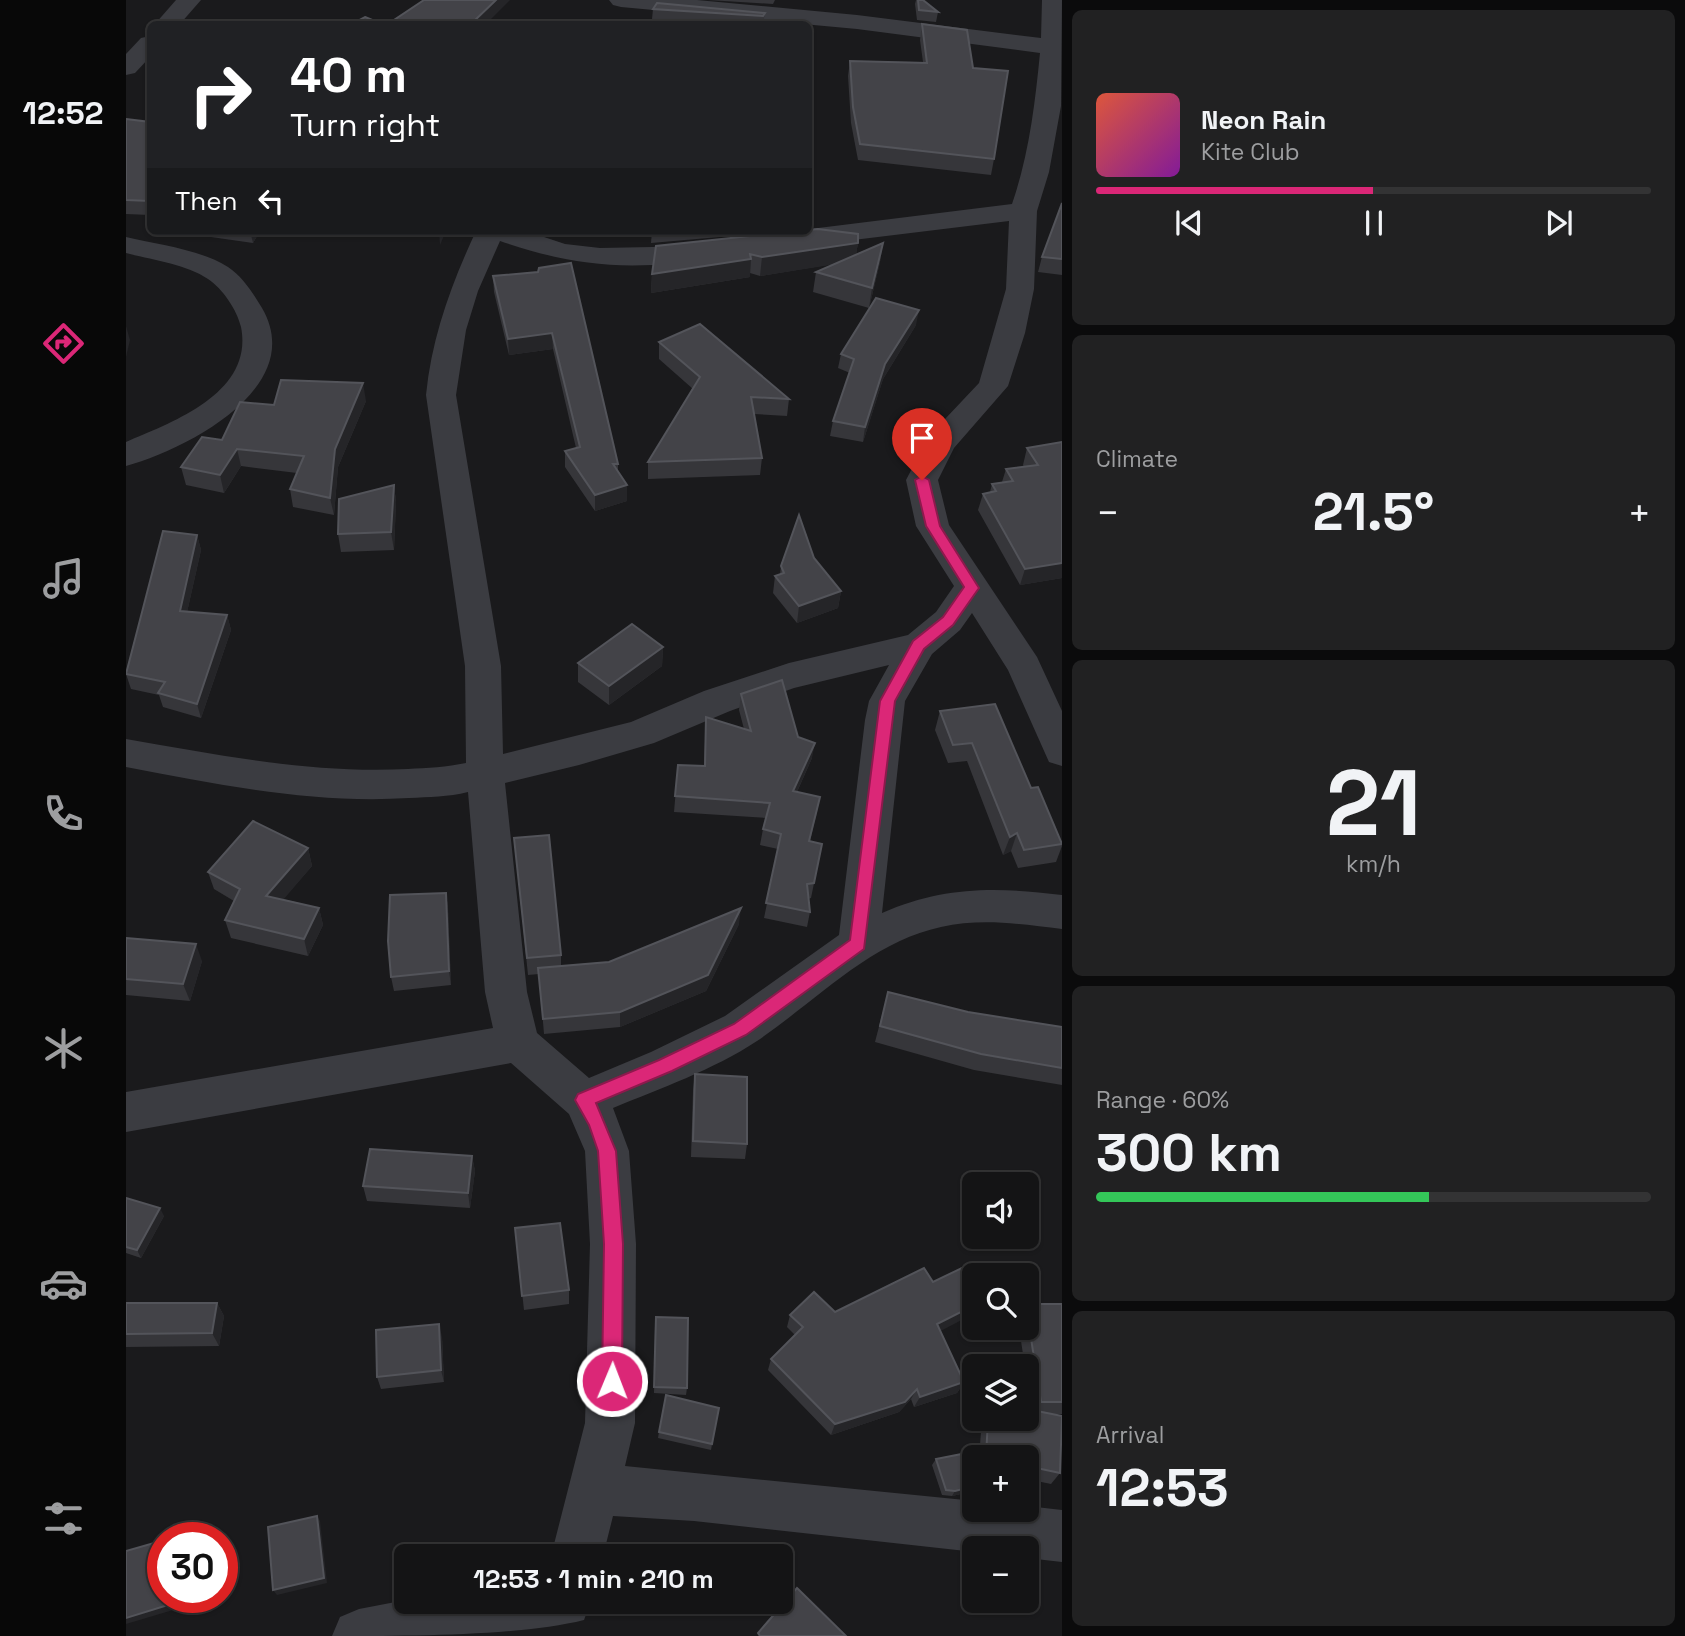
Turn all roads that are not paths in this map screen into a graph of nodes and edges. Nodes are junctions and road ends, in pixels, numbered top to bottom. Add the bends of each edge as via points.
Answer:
1 (189, 0) edge
2 (621, 0) edge
3 (1054, 0) edge
4 (853, 11) edge
5 (170, 21) edge
6 (610, 21) edge
7 (147, 46) edge
8 (1053, 47) junction
9 (126, 68) edge
10 (1023, 211) junction
11 (488, 235) edge
12 (511, 235) edge
13 (769, 242) edge
14 (126, 245) edge
15 (730, 246) edge
16 (126, 454) edge
17 (971, 588) junction
18 (919, 645) junction
19 (1062, 752) edge
20 (126, 753) edge
21 (485, 772) junction
22 (1062, 912) edge
23 (858, 944) junction
24 (518, 1043) junction
25 (584, 1100) junction
26 (126, 1112) edge
27 (595, 1489) junction
28 (1062, 1536) edge
29 (580, 1544) edge
30 (469, 1614) edge
31 (563, 1614) edge
32 (359, 1636) edge
33 (559, 1636) edge

1 - 5 street
2 - 4 street
2 - 6 street
3 - 8 street
4 - 8 street
7 - 9 street
8 - 10 street via 1036,173
10 - 13 street
10 - 17 street via 1020,289 993,386 940,443 922,480 933,526
11 - 21 street via 453,318 443,359 441,395 483,666
12 - 15 street via 566,252 602,256 658,256
14 - 16 street via 217,272 245,304 260,338 259,353 247,378 220,406 180,432
17 - 18 street via 948,621
17 - 19 street via 1024,666
18 - 21 street via 789,676 641,733
18 - 23 street via 887,701
20 - 21 street via 266,778 345,785 452,781
21 - 24 street via 499,935
22 - 23 street via 1009,906 955,908 903,922
23 - 25 street via 740,1029
24 - 25 street
24 - 26 street
25 - 27 street via 607,1151 613,1244 610,1423
27 - 28 street
27 - 29 street
30 - 32 street
31 - 33 street

